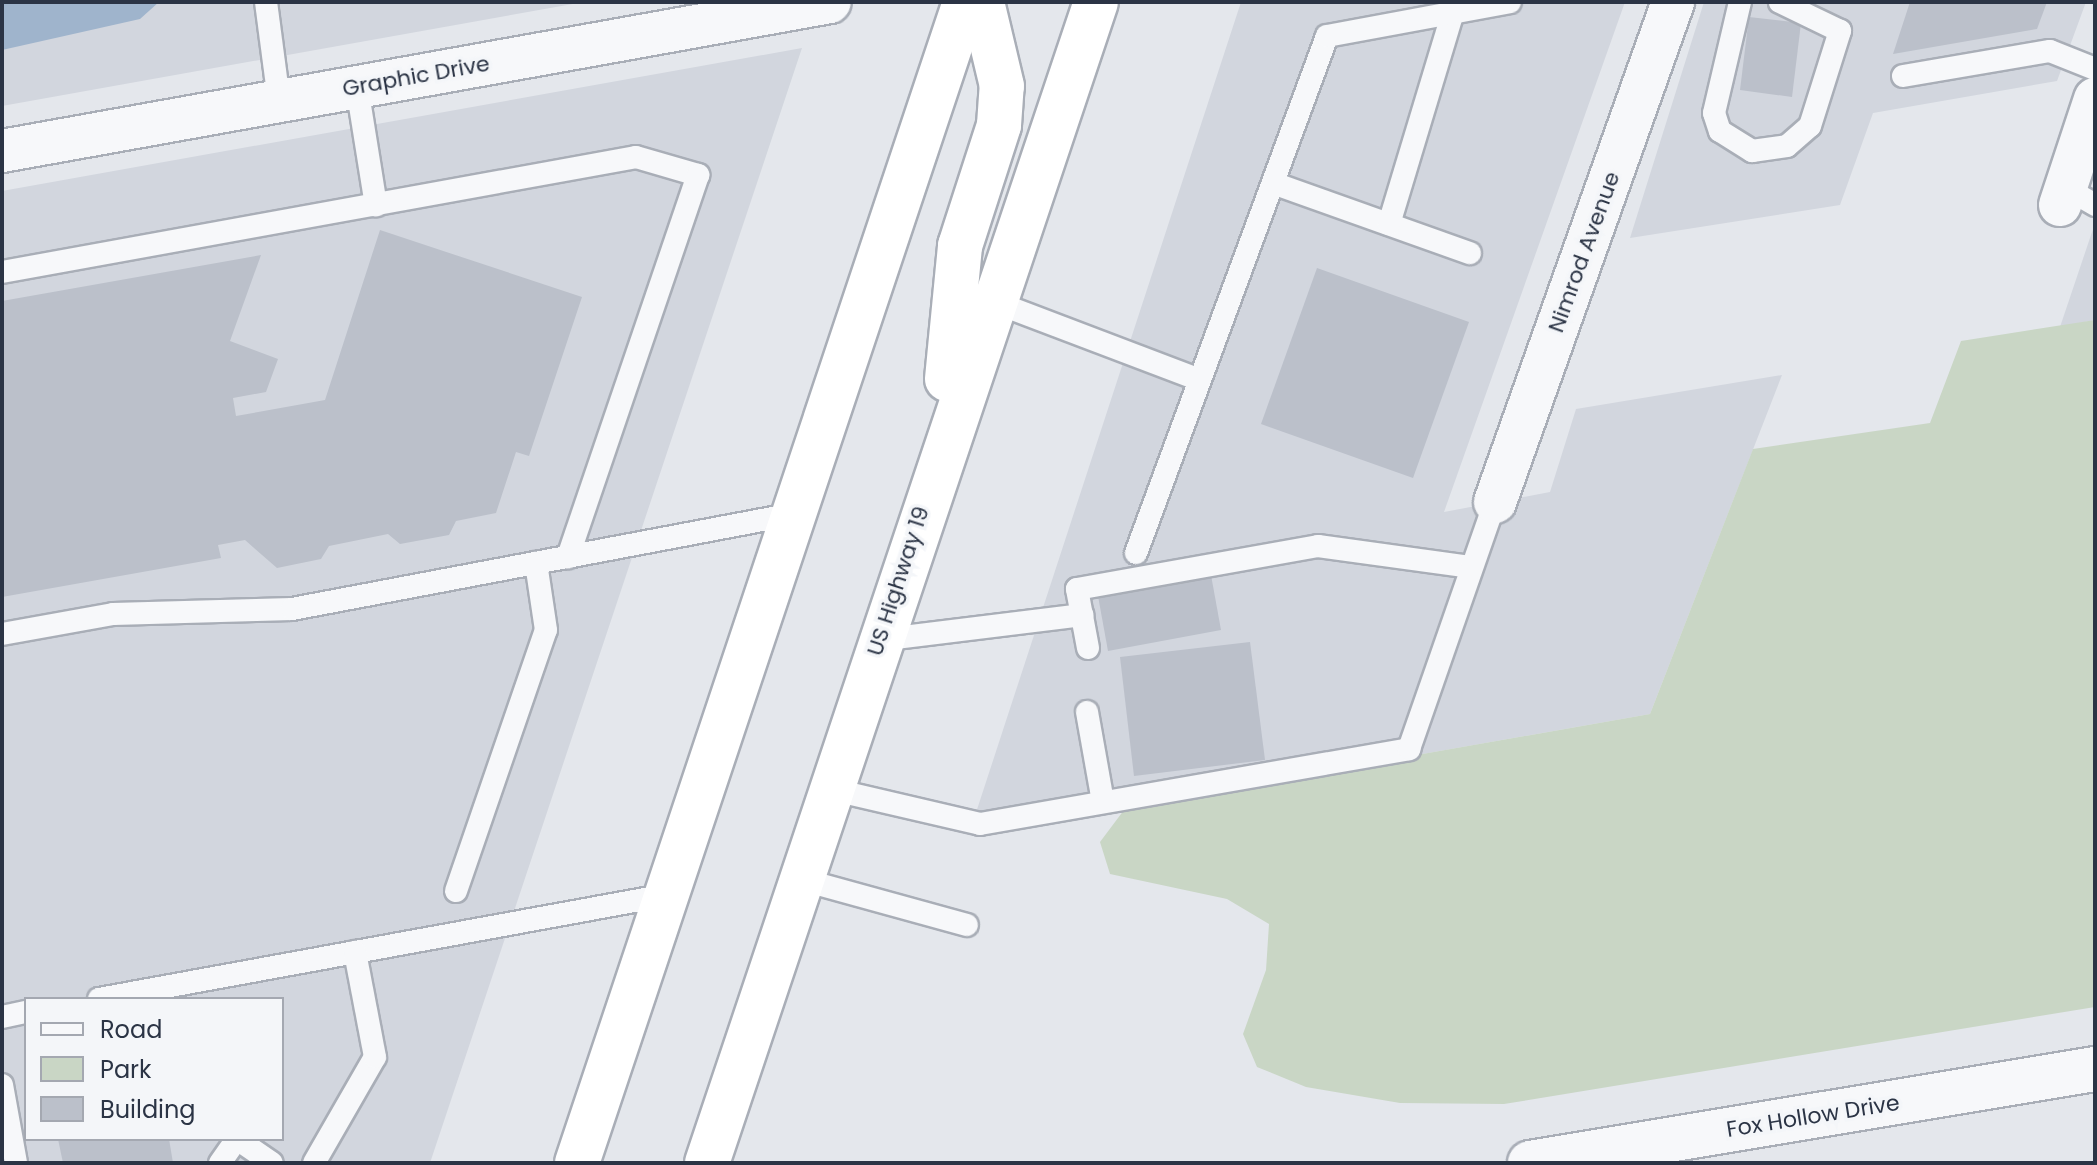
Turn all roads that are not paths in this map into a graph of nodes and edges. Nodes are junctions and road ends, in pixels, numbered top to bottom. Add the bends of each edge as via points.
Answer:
1 (266, 2) edge
2 (830, 2) edge
3 (965, 2) edge
4 (982, 2) edge
5 (1096, 2) edge
6 (1510, 2) edge
7 (1673, 2) edge
8 (1740, 2) edge
9 (1780, 2) edge
10 (1457, 7) edge
11 (740, 10) edge
12 (2095, 69) edge
13 (1903, 76) dead end
14 (357, 87) junction
15 (2095, 99) edge
16 (279, 101) junction
17 (2, 151) edge
18 (1273, 183) junction
19 (2073, 199) edge
20 (376, 205) junction
21 (1389, 224) junction
22 (1470, 253) dead end
23 (2, 272) edge
24 (992, 301) junction
25 (1200, 380) junction
26 (941, 450) junction
27 (1495, 502) joint
28 (794, 514) junction
29 (1136, 553) dead end
30 (568, 557) junction
31 (536, 563) junction
32 (1472, 567) junction
33 (1082, 615) junction
34 (2, 634) edge
35 (879, 640) junction
36 (1088, 648) dead end
37 (1087, 712) dead end
38 (830, 789) junction
39 (1103, 802) junction
40 (800, 879) junction
41 (456, 891) dead end
42 (667, 895) junction
43 (967, 925) dead end
44 (355, 952) junction
45 (110, 997) edge
46 (24, 1012) edge
47 (2, 1017) edge
48 (2095, 1069) edge
49 (2, 1085) edge
50 (236, 1141) edge
51 (240, 1141) edge
52 (16, 1163) edge
53 (220, 1163) edge
54 (272, 1163) edge
55 (314, 1163) edge
56 (577, 1163) edge
57 (707, 1163) edge
58 (1530, 1163) edge

1 - 16 lane
2 - 11 street, Graphic Drive
3 - 28 highway
4 - 26 highway via 1002,86 999,125 960,246
5 - 24 highway, US Highway 19
6 - 10 lane
7 - 27 street, Nimrod Avenue
8 - 9 lane via 1714,113 1720,131 1761,151 1787,146 1810,126 1840,31
10 - 18 lane via 1327,36
10 - 21 lane
11 - 14 street, Graphic Drive
12 - 13 lane via 2050,51
14 - 16 street, Graphic Drive
14 - 20 lane
15 - 19 street
16 - 17 street, Graphic Drive
18 - 21 lane
18 - 25 lane
20 - 23 lane
20 - 30 lane via 636,157 698,175
21 - 22 lane
24 - 25 lane
24 - 26 highway, US Highway 19
25 - 29 lane
26 - 35 highway, US Highway 19
27 - 32 lane
28 - 30 lane
28 - 42 highway
30 - 31 lane
31 - 34 lane via 292,609 113,614
31 - 41 lane via 546,630
32 - 33 lane via 1318,546 1077,589
32 - 39 lane via 1409,749
33 - 35 lane
33 - 36 lane
35 - 38 highway, US Highway 19
37 - 39 lane
38 - 39 lane via 980,824
38 - 40 highway, US Highway 19
40 - 43 lane
40 - 57 highway, US Highway 19
42 - 44 lane
42 - 56 highway
44 - 45 lane
44 - 55 lane via 375,1057
46 - 47 lane
48 - 58 street, Fox Hollow Drive
49 - 52 lane
50 - 53 lane
51 - 54 lane

